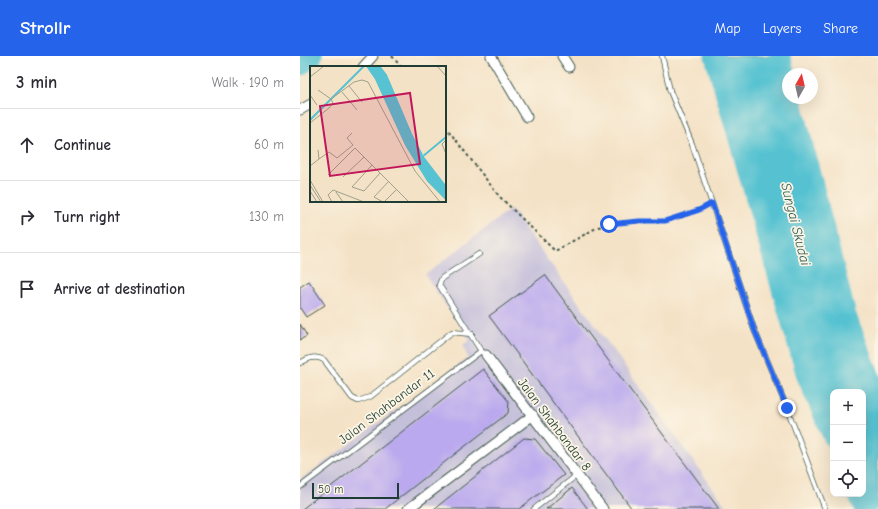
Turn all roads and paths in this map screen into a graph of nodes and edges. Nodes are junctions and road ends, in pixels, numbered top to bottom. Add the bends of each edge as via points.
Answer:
1 (373, 56) edge
2 (392, 56) edge
3 (491, 56) edge
4 (562, 56) edge
5 (662, 56) edge
6 (365, 66) edge
7 (399, 66) edge
8 (569, 67) dead end
9 (310, 105) edge
10 (300, 110) edge
11 (527, 117) dead end
12 (446, 127) edge
13 (712, 203) junction
14 (479, 254) dead end
15 (472, 334) junction
16 (484, 353) junction
17 (300, 363) edge
18 (533, 415) junction
19 (577, 475) junction
20 (300, 487) edge
21 (408, 509) edge
22 (534, 509) edge
23 (603, 509) edge
24 (825, 509) edge

1 - 6 street
2 - 7 path
3 - 11 street
4 - 8 street
5 - 13 lane via 670,91
9 - 10 street
12 - 13 path via 499,196 555,251 598,227 624,222 665,221
13 - 24 lane via 754,329
14 - 15 lane via 442,278 439,285
15 - 16 lane
15 - 17 lane via 452,332 370,397 362,400 352,398 324,360 319,357 311,357
16 - 18 street, Jalan Shahbandar 8
16 - 20 lane, Jalan Shahbandar 11
18 - 19 street, Jalan Shahbandar 8
18 - 21 street
19 - 22 lane
19 - 23 street, Jalan Shahbandar 8

